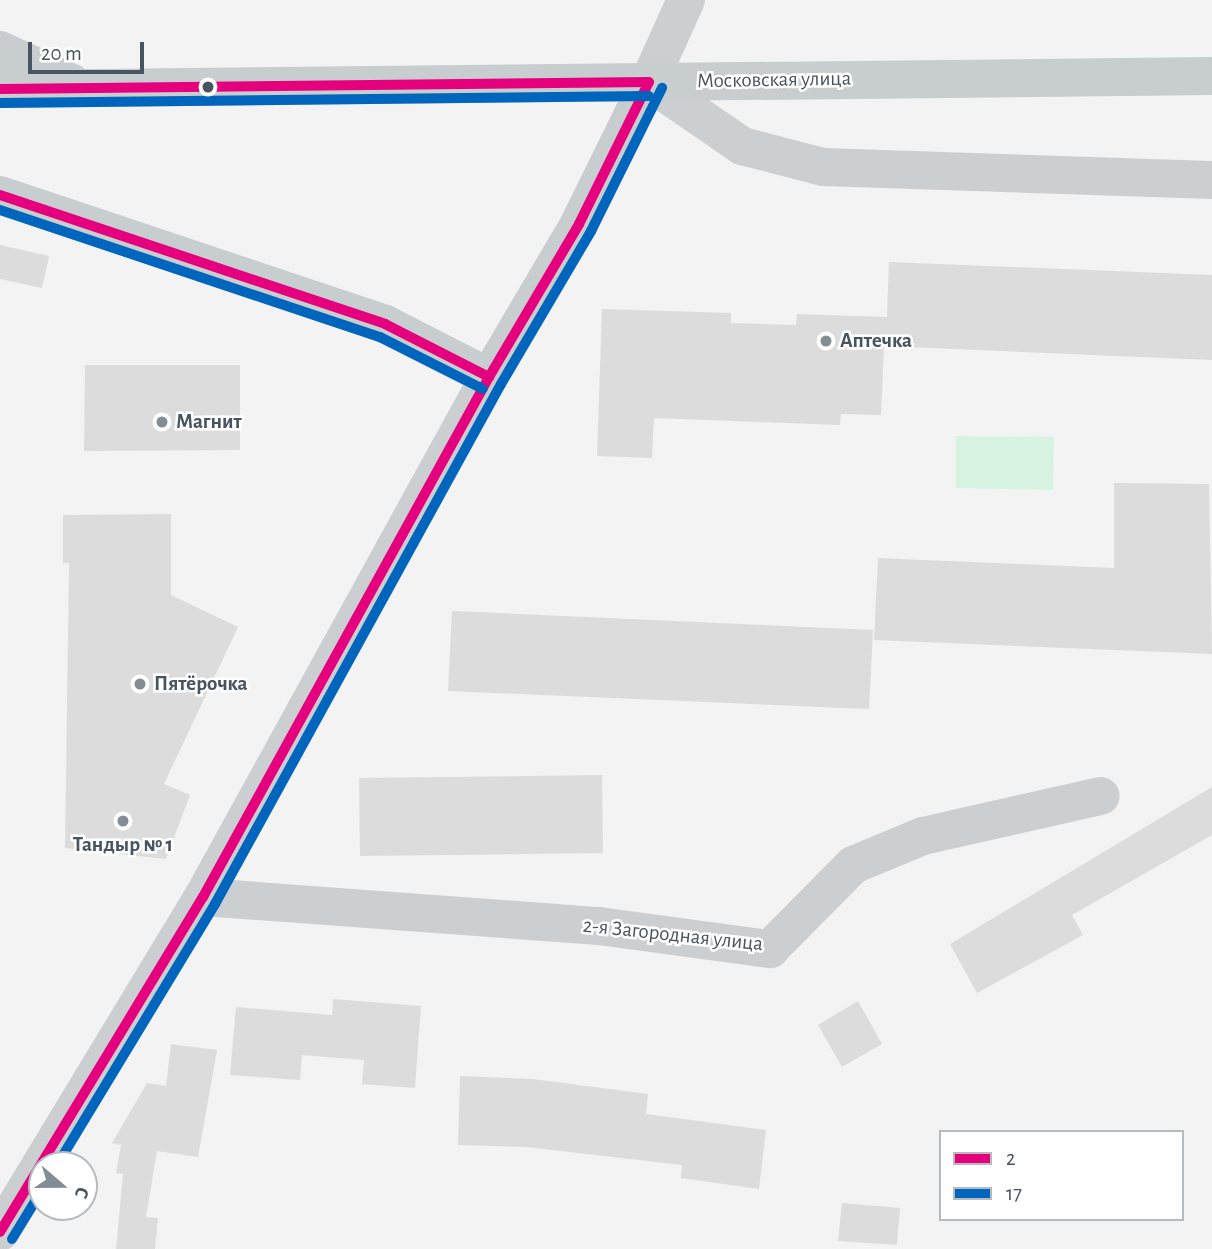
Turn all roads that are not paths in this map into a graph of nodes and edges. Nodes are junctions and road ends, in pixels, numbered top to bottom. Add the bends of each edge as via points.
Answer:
1 (686, 0) edge
2 (0, 51) edge
3 (1212, 76) edge
4 (649, 82) junction
5 (0, 89) edge
6 (84, 89) junction
7 (1212, 180) edge
8 (11, 201) edge
9 (489, 377) junction
10 (1101, 796) dead end
11 (203, 897) junction
12 (0, 1232) edge

1 - 4 street
2 - 6 main road
3 - 4 main road, Московская улица
4 - 6 main road, Московская улица
4 - 7 street via 742,146 823,167
4 - 9 main road via 579,224
5 - 6 main road, Московская улица
8 - 9 main road via 386,324
9 - 11 street
10 - 11 street, 2-я Загородная улица via 923,836 853,865 770,949 599,926
11 - 12 street

